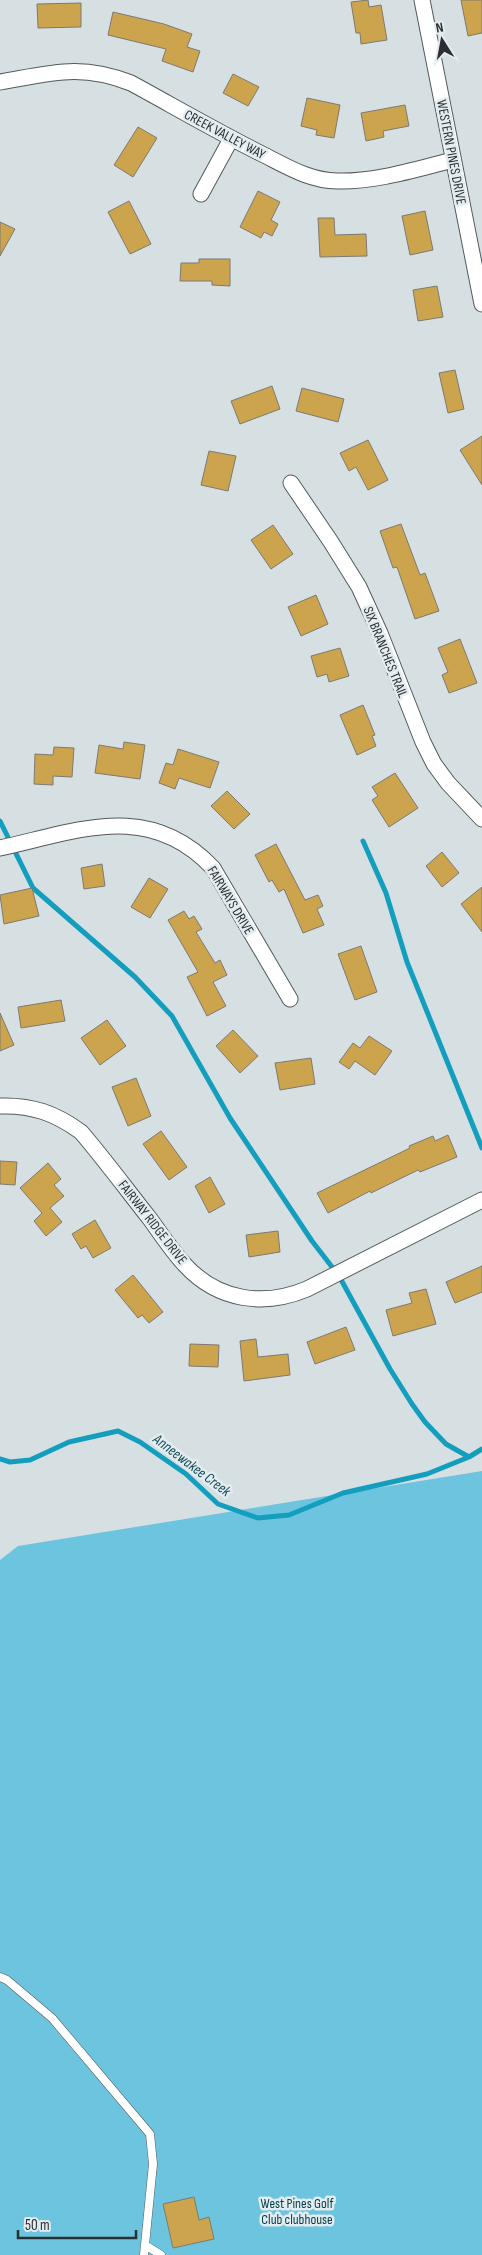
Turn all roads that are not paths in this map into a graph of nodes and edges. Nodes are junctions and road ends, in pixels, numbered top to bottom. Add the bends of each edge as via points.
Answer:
1 (422, 0) edge
2 (0, 82) edge
3 (231, 139) junction
4 (454, 160) junction
5 (201, 194) dead end
6 (482, 304) edge
7 (291, 483) dead end
8 (482, 819) edge
9 (0, 848) edge
10 (290, 999) dead end
11 (0, 1106) edge
12 (482, 1200) edge
13 (0, 1977) edge
14 (145, 2245) junction
15 (144, 2255) edge
16 (161, 2255) edge

1 - 4 street, WESTERN PINES DRIVE
2 - 3 street, CREEK VALLEY WAY via 58,71 95,71 131,83
3 - 4 street, CREEK VALLEY WAY via 293,170 317,179 336,181 358,180
3 - 5 street
4 - 6 street, WESTERN PINES DRIVE
7 - 8 street, SIX BRANCHES TRAIL via 359,587 434,764
9 - 10 street, FAIRWAYS DRIVE via 119,825 142,827 183,842 213,868
11 - 12 street, FAIRWAY RIDGE DRIVE via 20,1105 44,1110 66,1121 96,1150 185,1265 213,1286 247,1298 282,1298 308,1289
13 - 14 lane via 52,2018 150,2134 153,2164
14 - 15 lane
14 - 16 lane

